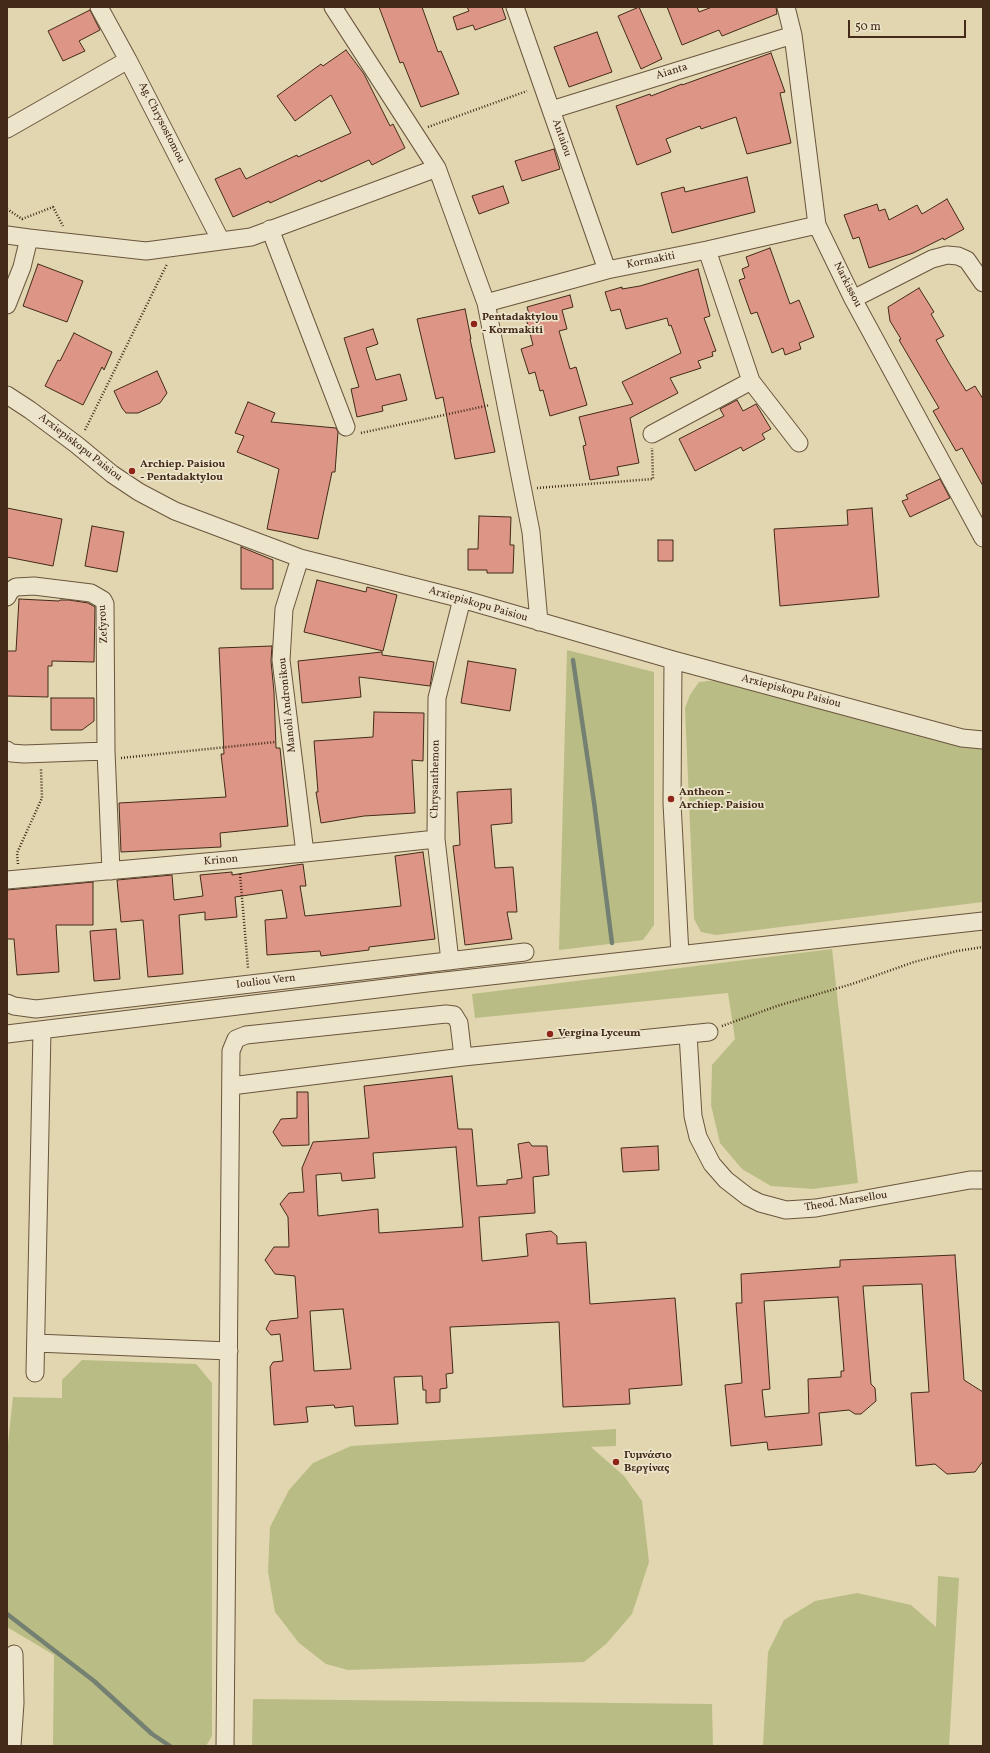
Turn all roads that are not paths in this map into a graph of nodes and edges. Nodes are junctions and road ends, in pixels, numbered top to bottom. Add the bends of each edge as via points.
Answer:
1 (99, 7) edge
2 (333, 7) edge
3 (515, 7) edge
4 (786, 7) edge
5 (793, 34) junction
6 (128, 60) junction
7 (551, 110) junction
8 (7, 129) edge
9 (437, 168) junction
10 (817, 224) junction
11 (270, 229) junction
12 (7, 235) edge
13 (29, 238) junction
14 (220, 241) junction
15 (707, 250) junction
16 (607, 270) junction
17 (983, 283) edge
18 (853, 299) junction
19 (486, 303) junction
20 (7, 305) edge
21 (751, 381) junction
22 (7, 395) edge
23 (346, 427) road end
24 (652, 434) road end
25 (799, 443) dead end
26 (983, 538) edge
27 (300, 558) junction
28 (7, 596) edge
29 (462, 599) junction
30 (539, 622) junction
31 (673, 660) junction
32 (983, 740) edge
33 (7, 750) edge
34 (106, 755) junction
35 (436, 839) junction
36 (305, 853) junction
37 (111, 871) junction
38 (13, 879) edge
39 (983, 922) edge
40 (526, 952) dead end
41 (680, 955) junction
42 (450, 961) junction
43 (7, 1003) edge
44 (42, 1030) junction
45 (709, 1032) road end
46 (7, 1034) edge
47 (688, 1034) junction
48 (463, 1057) junction
49 (231, 1086) junction
50 (983, 1180) edge
51 (36, 1343) junction
52 (229, 1351) junction
53 (35, 1373) dead end
54 (14, 1654) dead end
55 (11, 1702) edge
56 (12, 1746) edge
57 (225, 1746) edge

1 - 6 street, Ag. Chrysostomou
2 - 9 street
3 - 7 street, Antaiou
4 - 5 street, Narkissou
5 - 7 street, Aianta
5 - 10 street, Narkissou
6 - 8 street
6 - 14 street, Ag. Chrysostomou
7 - 16 street, Antaiou
9 - 11 street
9 - 19 street
10 - 15 street, Kormakiti
10 - 18 street, Narkissou
11 - 14 street via 251,236
11 - 23 street
12 - 13 street
13 - 14 street via 146,251
13 - 20 street via 22,267
15 - 16 street, Kormakiti
15 - 21 street
16 - 19 street, Kormakiti
17 - 18 street via 967,260 947,255 932,259
18 - 26 street, Narkissou
19 - 30 street via 531,532
21 - 24 street
21 - 25 street
22 - 27 street, Arxiepiskopu Paisiou via 139,492 175,511
27 - 29 street, Arxiepiskopu Paisiou
27 - 36 street, Manoli Andronikou via 284,610 281,660
28 - 34 street, Zefyrou via 16,587 34,586 91,593 103,600 106,610
29 - 30 street, Arxiepiskopu Paisiou
29 - 35 street, Chrysanthemon via 437,698
30 - 31 street, Arxiepiskopu Paisiou
31 - 32 street, Arxiepiskopu Paisiou via 962,738
31 - 41 street via 672,803
33 - 34 street via 11,753 24,754
34 - 37 street, Zefyrou
35 - 36 street, Krinon
35 - 42 street, Chrysanthemon
36 - 37 street, Krinon
37 - 38 street, Krinon
39 - 41 street
40 - 42 street, Iouliou Vern
41 - 44 street
42 - 43 street, Iouliou Vern via 36,1009
44 - 46 street
44 - 51 street
45 - 47 street
47 - 48 street
47 - 50 street, Theod. Marsellou via 693,1116 698,1137 712,1164 726,1180 760,1203 786,1210 816,1208 970,1180
48 - 49 street
48 - 49 street via 459,1023 454,1015 446,1014 246,1035 236,1039 231,1051
49 - 52 street
51 - 52 street
51 - 53 street
52 - 57 street
54 - 55 street
55 - 56 street

